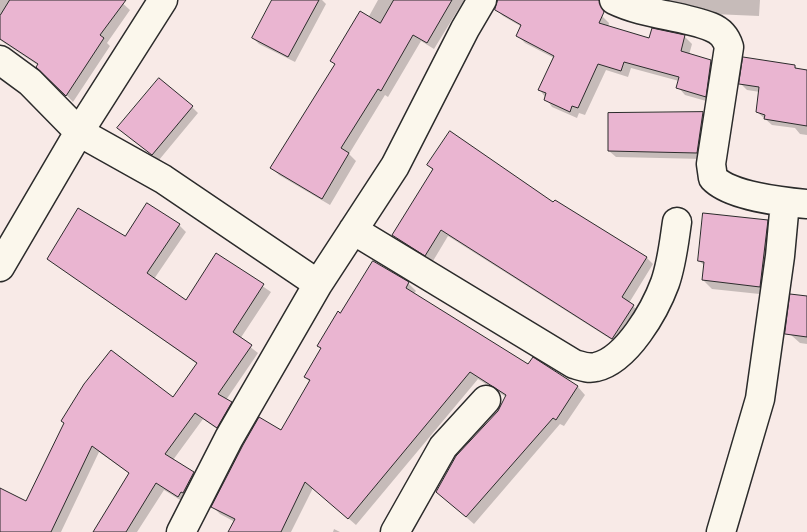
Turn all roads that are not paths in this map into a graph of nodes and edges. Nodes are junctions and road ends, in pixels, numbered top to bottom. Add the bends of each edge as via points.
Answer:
1 (163, 0) edge
2 (482, 0) edge
3 (614, 0) edge
4 (0, 60) edge
5 (79, 132) junction
6 (796, 203) edge
7 (677, 222) dead end
8 (353, 230) junction
9 (0, 267) edge
10 (318, 284) junction
11 (486, 400) dead end
12 (181, 532) edge
13 (395, 532) edge
14 (721, 532) edge

1 - 5 street
2 - 8 street via 395,166
3 - 6 street via 712,27 727,39 728,59 711,164 713,178 726,188
4 - 5 street via 30,82
5 - 9 street
5 - 10 street via 163,179
6 - 14 street via 780,256 760,399
7 - 8 street via 665,282 652,313 633,340 612,359 597,367 585,368
8 - 10 street
10 - 12 street via 229,438
11 - 13 street via 443,447

